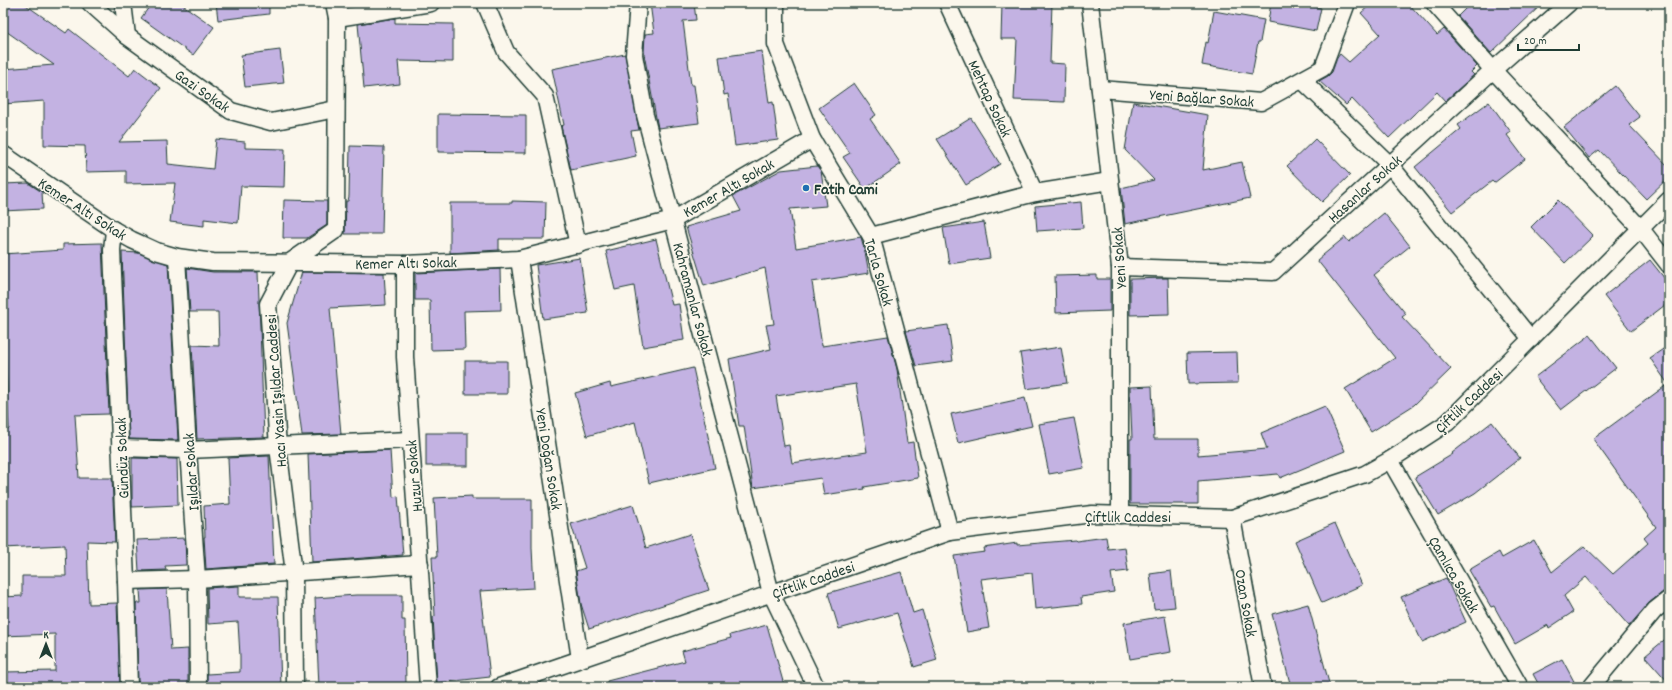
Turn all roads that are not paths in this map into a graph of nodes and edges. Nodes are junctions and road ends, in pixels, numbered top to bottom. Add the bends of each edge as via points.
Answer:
1 (90, 3) edge
2 (123, 3) edge
3 (431, 3) edge
4 (485, 3) edge
5 (638, 3) edge
6 (776, 3) edge
7 (947, 3) edge
8 (1090, 3) edge
9 (1347, 3) edge
10 (1434, 3) edge
11 (1569, 3) edge
12 (336, 10) edge
13 (127, 36) junction
14 (1493, 70) junction
15 (1302, 80) junction
16 (1100, 89) junction
17 (336, 110) junction
18 (812, 139) junction
19 (3, 154) edge
20 (1390, 165) junction
21 (1110, 182) junction
22 (1035, 193) junction
23 (1669, 200) edge
24 (673, 220) junction
25 (1641, 229) junction
26 (114, 230) junction
27 (871, 236) junction
28 (578, 245) junction
29 (177, 257) junction
30 (519, 259) junction
31 (290, 262) junction
32 (405, 264) junction
33 (1669, 265) edge
34 (1120, 267) junction
35 (1531, 339) junction
36 (410, 440) junction
37 (278, 447) junction
38 (120, 448) junction
39 (188, 450) junction
40 (1390, 460) junction
41 (1120, 515) junction
42 (1232, 518) junction
43 (950, 532) junction
44 (420, 564) junction
45 (294, 573) junction
46 (197, 579) junction
47 (126, 581) junction
48 (771, 593) junction
49 (1669, 599) edge
50 (580, 659) junction
51 (128, 687) edge
52 (198, 687) edge
53 (295, 687) edge
54 (428, 687) edge
55 (499, 687) edge
56 (816, 687) edge
57 (1263, 687) edge
58 (1520, 687) edge
59 (1591, 687) edge

1 - 13 street, Gazi Sokak
2 - 13 street
3 - 12 street
4 - 28 street via 506,52 545,96
5 - 24 street, Kahramanlar Sokak via 634,55 645,115
6 - 18 street, Tarla Sokak via 776,44
7 - 22 street, Mehtap Sokak
8 - 16 street, Yeni Sokak
9 - 15 street, Yeni Bağlar Sokak via 1323,68
10 - 14 street
11 - 14 street, Hasanlar Sokak
12 - 17 street, Hacı Yasin Işıldar Caddesi
13 - 17 street, Gazi Sokak via 232,111 271,122
14 - 20 street, Hasanlar Sokak
14 - 25 street
15 - 16 street, Yeni Bağlar Sokak via 1261,102
15 - 20 street
16 - 21 street, Yeni Sokak
17 - 31 street, Hacı Yasin Işıldar Caddesi via 336,230
18 - 24 street, Kemer Altı Sokak
18 - 27 street, Tarla Sokak
19 - 26 street, Kemer Altı Sokak
20 - 34 street, Hasanlar Sokak via 1273,272
20 - 35 street
21 - 22 street
21 - 34 street, Yeni Sokak
22 - 27 street
23 - 25 street, Çiftlik Caddesi
24 - 28 street, Kemer Altı Sokak
24 - 48 street, Kahramanlar Sokak
25 - 33 street
25 - 35 street, Çiftlik Caddesi
26 - 29 street, Kemer Altı Sokak via 156,251
26 - 38 street, Gündüz Sokak via 112,250
27 - 43 street, Tarla Sokak
28 - 30 street, Kemer Altı Sokak
29 - 31 street, Kemer Altı Sokak via 213,262
29 - 39 street, Işıldar Sokak
30 - 32 street, Kemer Altı Sokak
30 - 50 street, Yeni Doğan Sokak
31 - 32 street, Kemer Altı Sokak
31 - 37 street, Hacı Yasin Işıldar Caddesi via 268,304
32 - 36 street, Huzur Sokak via 404,357
34 - 41 street, Yeni Sokak
35 - 40 street, Çiftlik Caddesi via 1447,423
36 - 37 street
36 - 44 street, Huzur Sokak
37 - 39 street
37 - 45 street, Hacı Yasin Işıldar Caddesi
38 - 39 street
38 - 47 street, Gündüz Sokak
39 - 46 street, Işıldar Sokak
40 - 42 street, Çiftlik Caddesi via 1365,474
40 - 58 street, Çamlıca Sokak
41 - 42 street, Çiftlik Caddesi
41 - 43 street, Çiftlik Caddesi via 1092,514
42 - 57 street, Ozan Sokak
43 - 48 street, Çiftlik Caddesi
44 - 45 street
44 - 54 street, Huzur Sokak
45 - 46 street
45 - 53 street, Hacı Yasin Işıldar Caddesi
46 - 47 street
46 - 52 street, Işıldar Sokak
47 - 51 street, Gündüz Sokak
48 - 50 street, Çiftlik Caddesi
48 - 56 street, Kahramanlar Sokak
49 - 59 street via 1655,610
50 - 55 street, Çiftlik Caddesi

